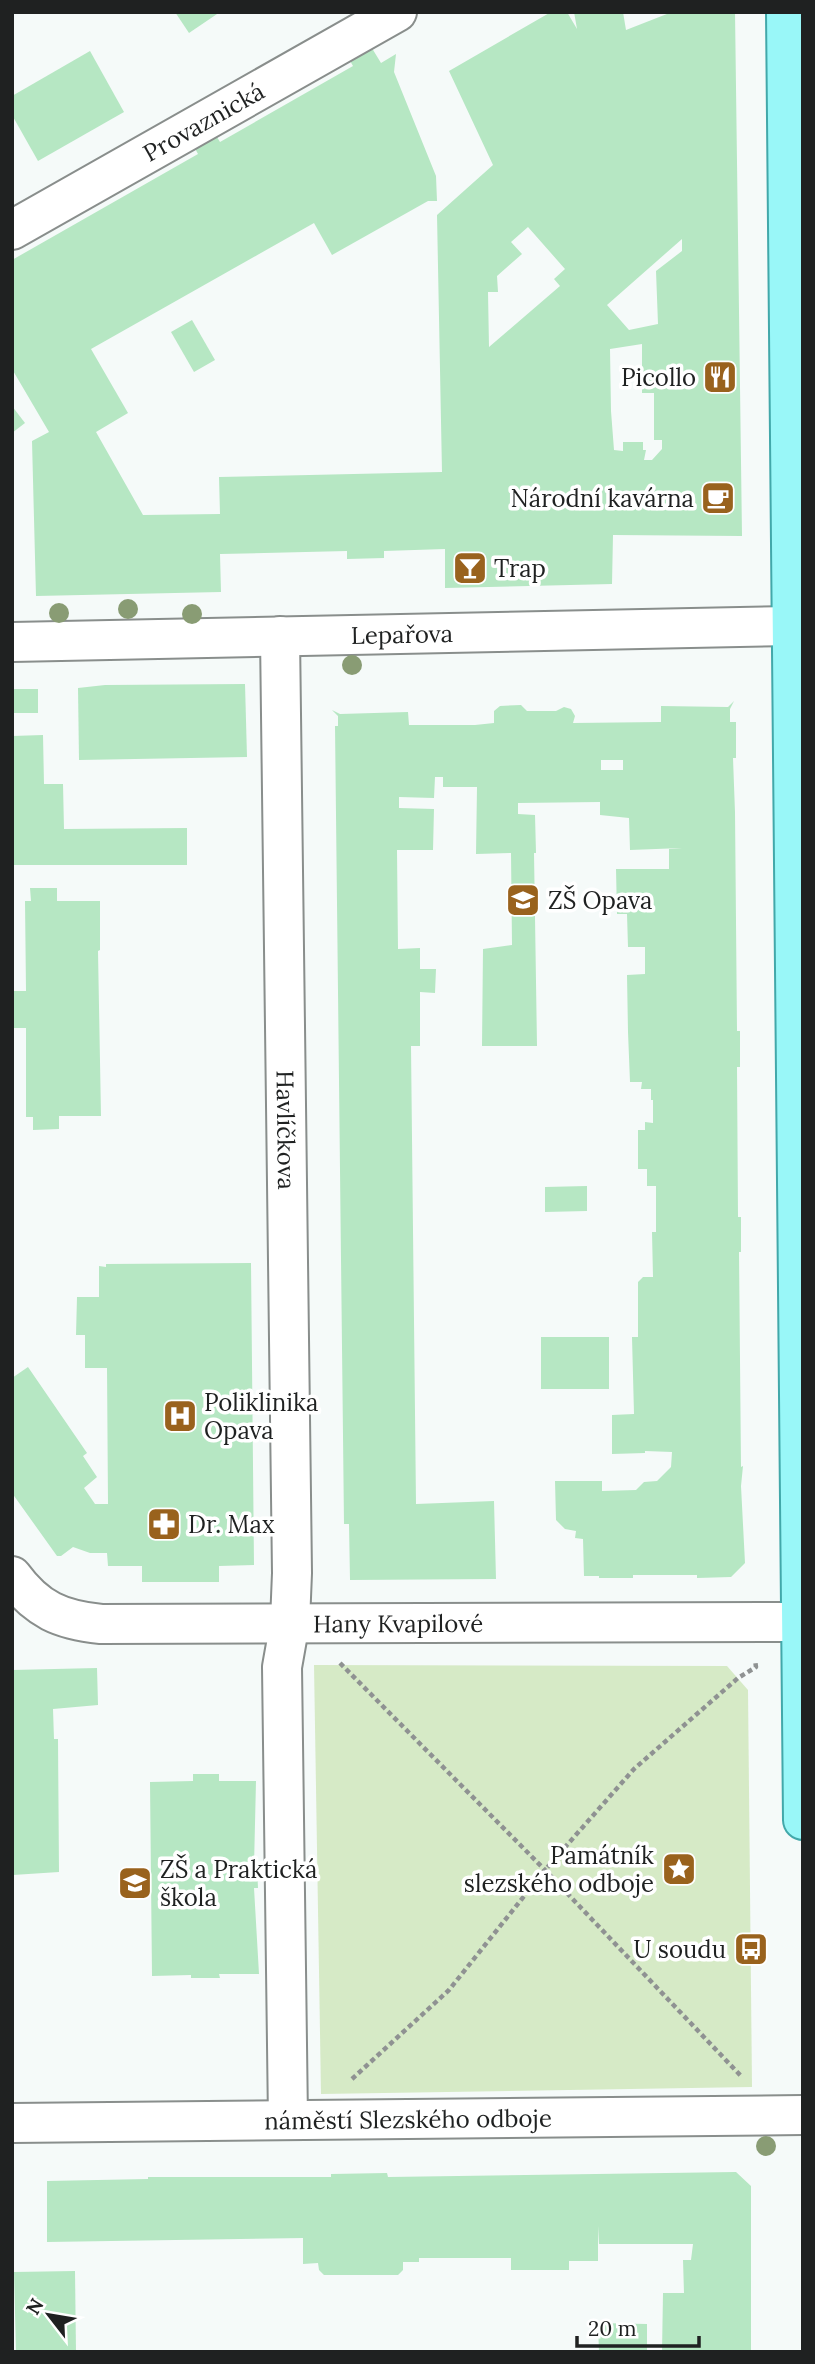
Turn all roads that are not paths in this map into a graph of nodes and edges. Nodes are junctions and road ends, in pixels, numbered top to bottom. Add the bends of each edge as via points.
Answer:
1 (397, 12) edge
2 (786, 12) edge
3 (795, 106) edge
4 (12, 230) edge
5 (791, 626) junction
6 (280, 636) junction
7 (12, 642) edge
8 (802, 1573) edge
9 (13, 1580) edge
10 (290, 1622) junction
11 (801, 1622) junction
12 (803, 1820) edge
13 (803, 2115) edge
14 (300, 2120) junction
15 (12, 2123) edge

1 - 4 street, Provaznická
2 - 3 main road
3 - 5 main road
5 - 6 street, Lepařova
5 - 8 main road
6 - 7 street, Lepařova
6 - 10 street, Havlíčkova
8 - 11 main road
9 - 10 street, Hany Kvapilové via 35,1603 75,1622
10 - 11 street, Hany Kvapilové
10 - 14 street, Havlíčkova via 282,1667
11 - 12 main road
13 - 14 street, náměstí Slezského odboje
14 - 15 street, náměstí Slezského odboje

